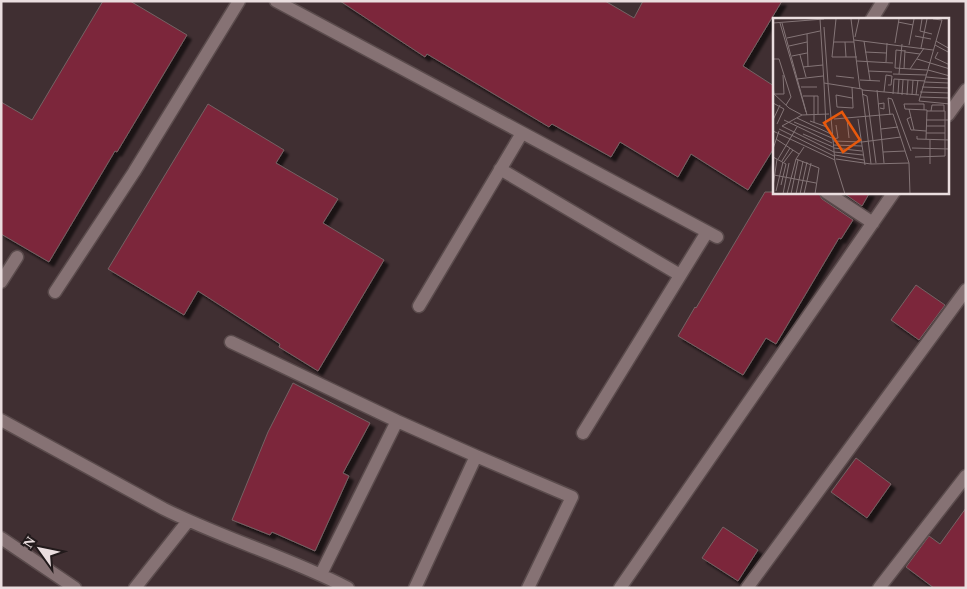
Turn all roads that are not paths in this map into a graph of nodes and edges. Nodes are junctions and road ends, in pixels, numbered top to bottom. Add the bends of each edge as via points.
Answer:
1 (239, 1) edge
2 (276, 1) edge
3 (883, 1) edge
4 (873, 18) edge
5 (966, 90) edge
6 (950, 112) edge
7 (522, 134) junction
8 (500, 169) junction
9 (829, 194) edge
10 (893, 194) edge
11 (873, 224) junction
12 (17, 257) dead end
13 (680, 275) junction
14 (1, 282) edge
15 (966, 290) edge
16 (55, 292) dead end
17 (419, 306) dead end
18 (231, 342) dead end
19 (1, 420) edge
20 (396, 420) junction
21 (583, 433) dead end
22 (476, 456) junction
23 (966, 476) edge
24 (188, 521) junction
25 (1, 538) edge
26 (321, 574) junction
27 (75, 588) edge
28 (135, 588) edge
29 (348, 588) edge
30 (415, 588) edge
31 (528, 588) edge
32 (620, 588) edge
33 (747, 588) edge
34 (879, 588) edge

1 - 16 street via 134,172
2 - 7 street
3 - 4 street
5 - 6 street
7 - 8 street
7 - 13 street via 712,234
8 - 13 street
8 - 17 street
9 - 11 street
10 - 11 street
11 - 32 street
12 - 14 street
13 - 21 street
15 - 33 street
18 - 20 street
19 - 24 street
20 - 22 street
20 - 26 street
22 - 30 street
22 - 31 street via 572,496
23 - 34 street
24 - 26 street
24 - 28 street
25 - 27 street
26 - 29 street

